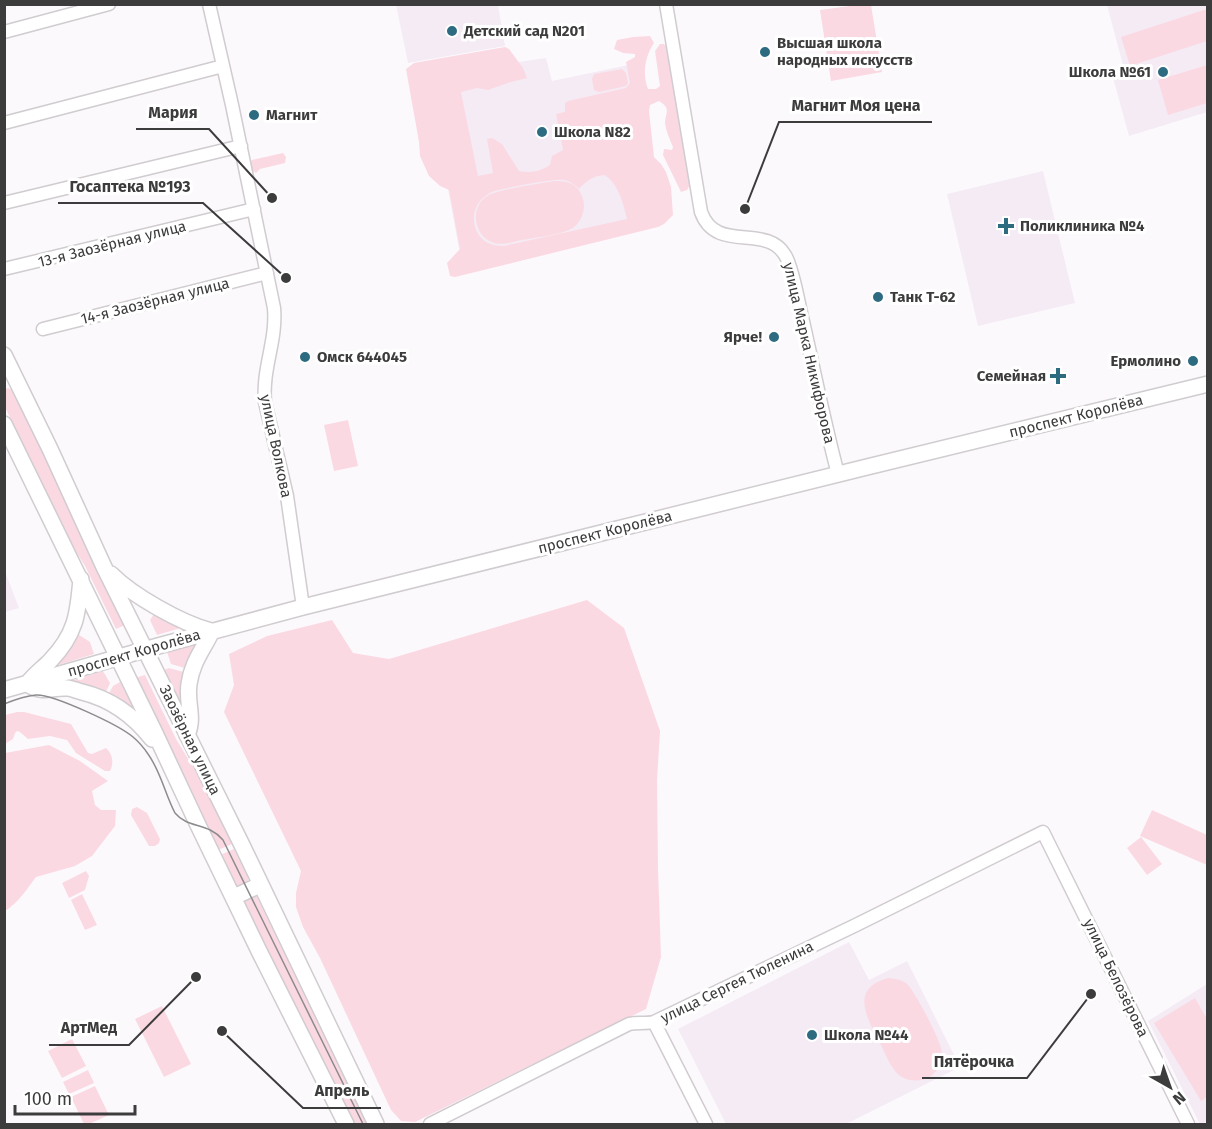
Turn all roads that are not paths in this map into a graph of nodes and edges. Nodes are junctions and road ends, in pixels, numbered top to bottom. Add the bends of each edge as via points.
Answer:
1 (109, 4) edge
2 (209, 4) edge
3 (666, 4) edge
4 (4, 32) edge
5 (223, 66) junction
6 (4, 123) edge
7 (241, 146) junction
8 (4, 203) edge
9 (254, 208) junction
10 (4, 269) edge
11 (267, 273) junction
12 (43, 329) dead end
13 (4, 355) edge
14 (10, 380) edge
15 (1208, 384) edge
16 (4, 424) edge
17 (838, 474) junction
18 (104, 567) junction
19 (81, 579) junction
20 (303, 607) junction
21 (212, 631) junction
22 (145, 650) junction
23 (119, 657) junction
24 (27, 684) junction
25 (4, 690) edge
26 (187, 735) junction
27 (166, 755) junction
28 (1043, 832) joint
29 (260, 885) junction
30 (234, 897) junction
31 (654, 1022) junction
32 (346, 1125) edge
33 (376, 1125) edge
34 (430, 1125) edge
35 (706, 1125) edge
36 (1188, 1125) edge

1 - 4 street
2 - 5 street, улица Волкова
3 - 17 street, улица Марка Никифорова via 704,218 712,228 731,237 771,242 787,258
5 - 6 street
5 - 7 street, улица Волкова
7 - 8 street
7 - 9 street, улица Волкова
9 - 10 street, 13-я Заозёрная улица
9 - 11 street, улица Волкова
11 - 12 street, 14-я Заозёрная улица
11 - 20 street, улица Волкова via 275,319 265,402 287,496
13 - 14 main road, Заозёрная улица
14 - 18 main road, Заозёрная улица via 50,449
15 - 17 main road, проспект Королёва
16 - 19 main road, Заозёрная улица
17 - 20 main road, проспект Королёва
18 - 21 main road via 156,605 195,627
18 - 22 main road, Заозёрная улица
19 - 23 main road, Заозёрная улица
19 - 24 main road via 72,630
20 - 21 main road, проспект Королёва
21 - 22 main road, проспект Королёва
21 - 26 main road via 192,672 188,698 191,724
22 - 23 main road, проспект Королёва
22 - 26 main road, Заозёрная улица
23 - 24 main road, проспект Королёва
23 - 27 main road, Заозёрная улица
24 - 25 main road, проспект Королёва
24 - 27 main road via 37,690 68,688 105,700 128,714
26 - 29 main road, Заозёрная улица
27 - 30 main road, Заозёрная улица
28 - 31 street, улица Сергея Тюленина
28 - 36 street, улица Белозёрова
29 - 30 main road
29 - 33 main road, Заозёрная улица
30 - 32 main road, Заозёрная улица
31 - 34 street, улица Сергея Тюленина via 628,1024
31 - 35 street

